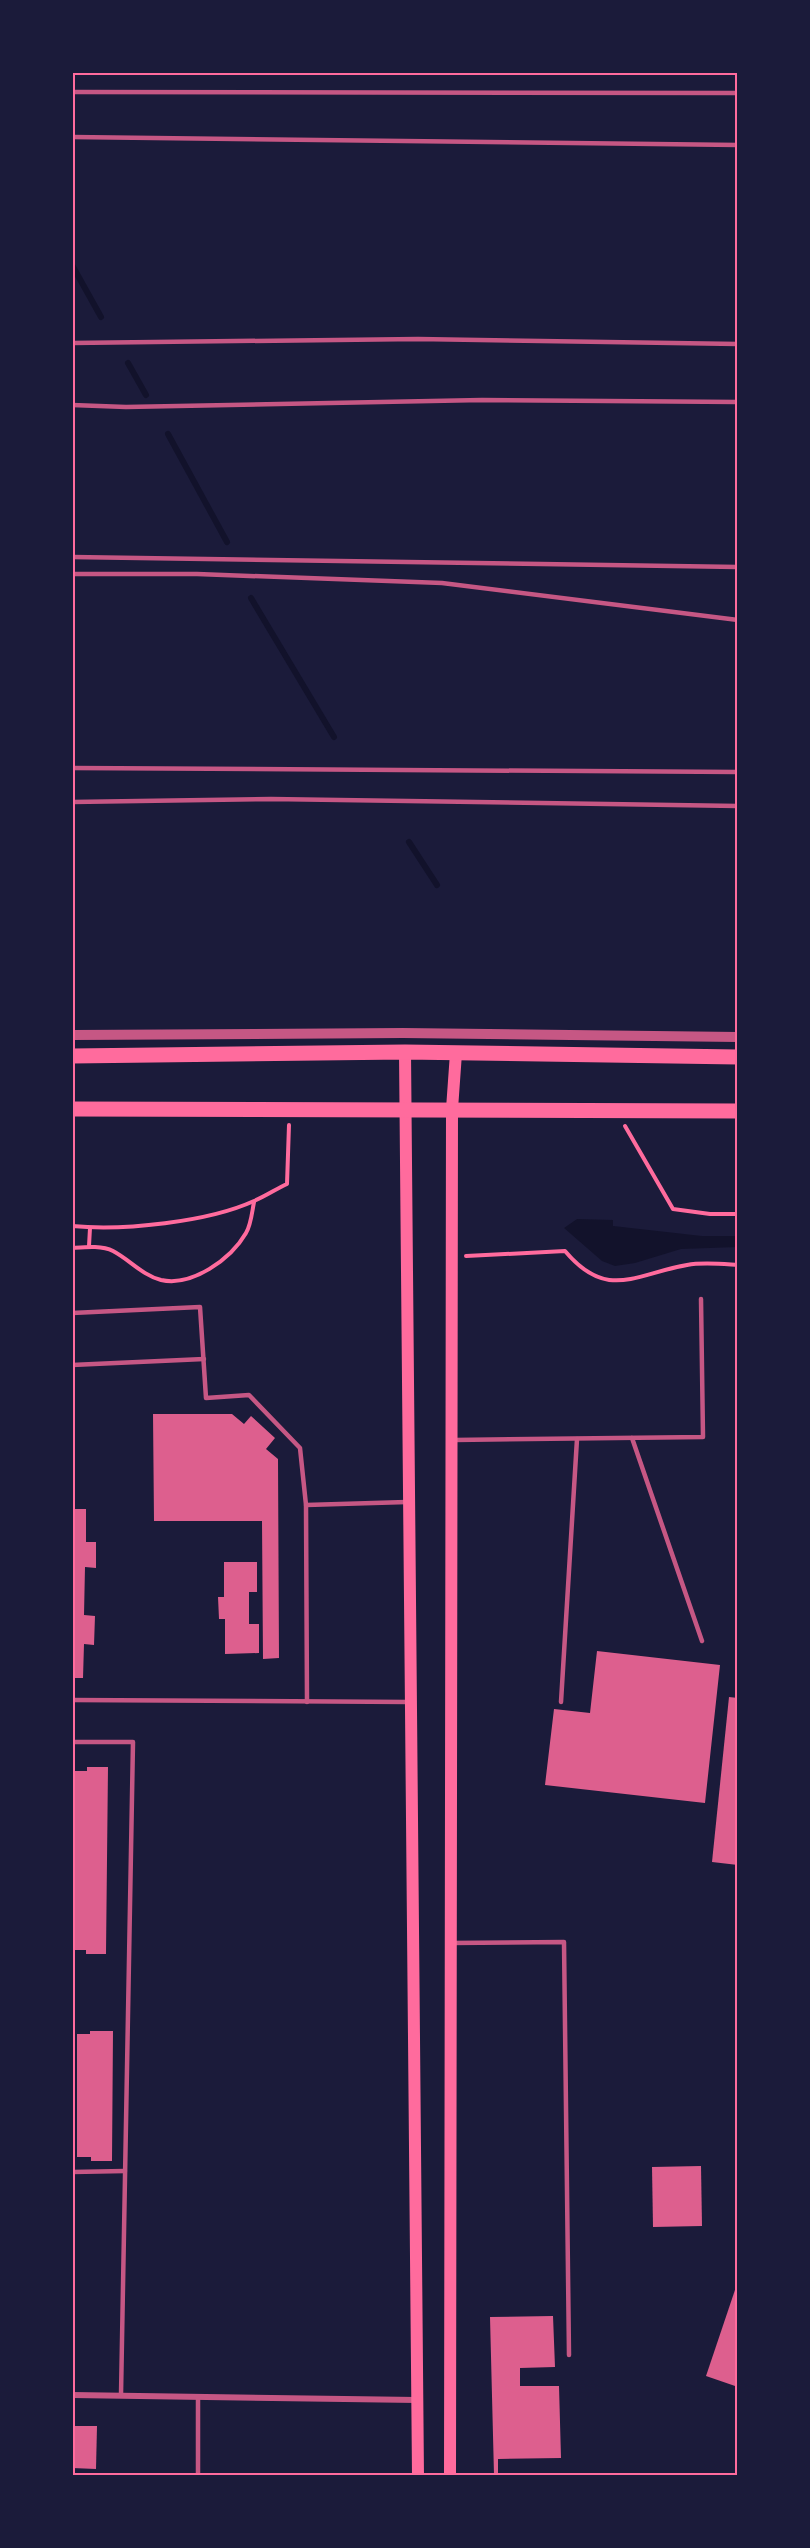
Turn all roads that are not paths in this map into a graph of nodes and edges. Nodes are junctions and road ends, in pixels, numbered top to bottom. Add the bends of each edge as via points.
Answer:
1 (72, 92) edge
2 (738, 93) edge
3 (72, 137) edge
4 (738, 145) edge
5 (72, 343) edge
6 (738, 344) edge
7 (738, 402) edge
8 (72, 405) edge
9 (72, 557) edge
10 (738, 567) edge
11 (72, 574) edge
12 (738, 620) edge
13 (72, 768) edge
14 (738, 772) edge
15 (72, 802) edge
16 (738, 806) edge
17 (484, 1034) junction
18 (72, 1035) edge
19 (738, 1037) edge
20 (405, 1052) junction
21 (456, 1053) junction
22 (483, 1054) junction
23 (72, 1056) edge
24 (738, 1057) edge
25 (72, 1109) edge
26 (406, 1109) junction
27 (452, 1109) junction
28 (738, 1111) edge
29 (701, 1299) dead end
30 (72, 1313) edge
31 (204, 1359) junction
32 (72, 1365) edge
33 (632, 1438) junction
34 (577, 1439) junction
35 (451, 1440) junction
36 (409, 1502) junction
37 (306, 1505) junction
38 (702, 1641) dead end
39 (72, 1700) edge
40 (308, 1702) junction
41 (411, 1702) junction
42 (561, 1702) dead end
43 (72, 1742) edge
44 (451, 1943) junction
45 (125, 2171) junction
46 (72, 2172) edge
47 (569, 2355) dead end
48 (72, 2395) edge
49 (120, 2396) junction
50 (198, 2397) junction
51 (418, 2400) junction
52 (106, 2476) edge
53 (158, 2476) edge
54 (198, 2476) edge
55 (418, 2476) edge
56 (450, 2476) edge

1 - 2 lane
3 - 4 lane
5 - 6 lane via 418,339
7 - 8 lane via 482,399
9 - 10 lane
11 - 12 lane via 197,574 442,583
13 - 14 lane
15 - 16 lane via 271,799
17 - 18 street
17 - 19 street
17 - 22 street
20 - 21 main road
20 - 23 main road
20 - 26 main road
21 - 22 main road
21 - 27 main road
22 - 24 main road
25 - 26 main road
26 - 27 main road
26 - 36 main road
27 - 28 main road
27 - 35 main road
29 - 33 lane via 703,1437
30 - 31 lane via 201,1307
31 - 32 lane
31 - 37 lane via 206,1398 249,1395 300,1448
33 - 34 lane
33 - 38 lane
34 - 35 lane
34 - 42 lane
35 - 44 main road
36 - 37 lane
36 - 41 main road
37 - 40 lane
39 - 40 lane
40 - 41 lane
41 - 51 main road
43 - 45 lane via 134,1742
44 - 47 lane via 564,1942
44 - 56 main road
45 - 46 lane
45 - 49 lane
48 - 49 street
49 - 50 street
50 - 51 street
50 - 54 lane
51 - 55 main road
52 - 53 lane

